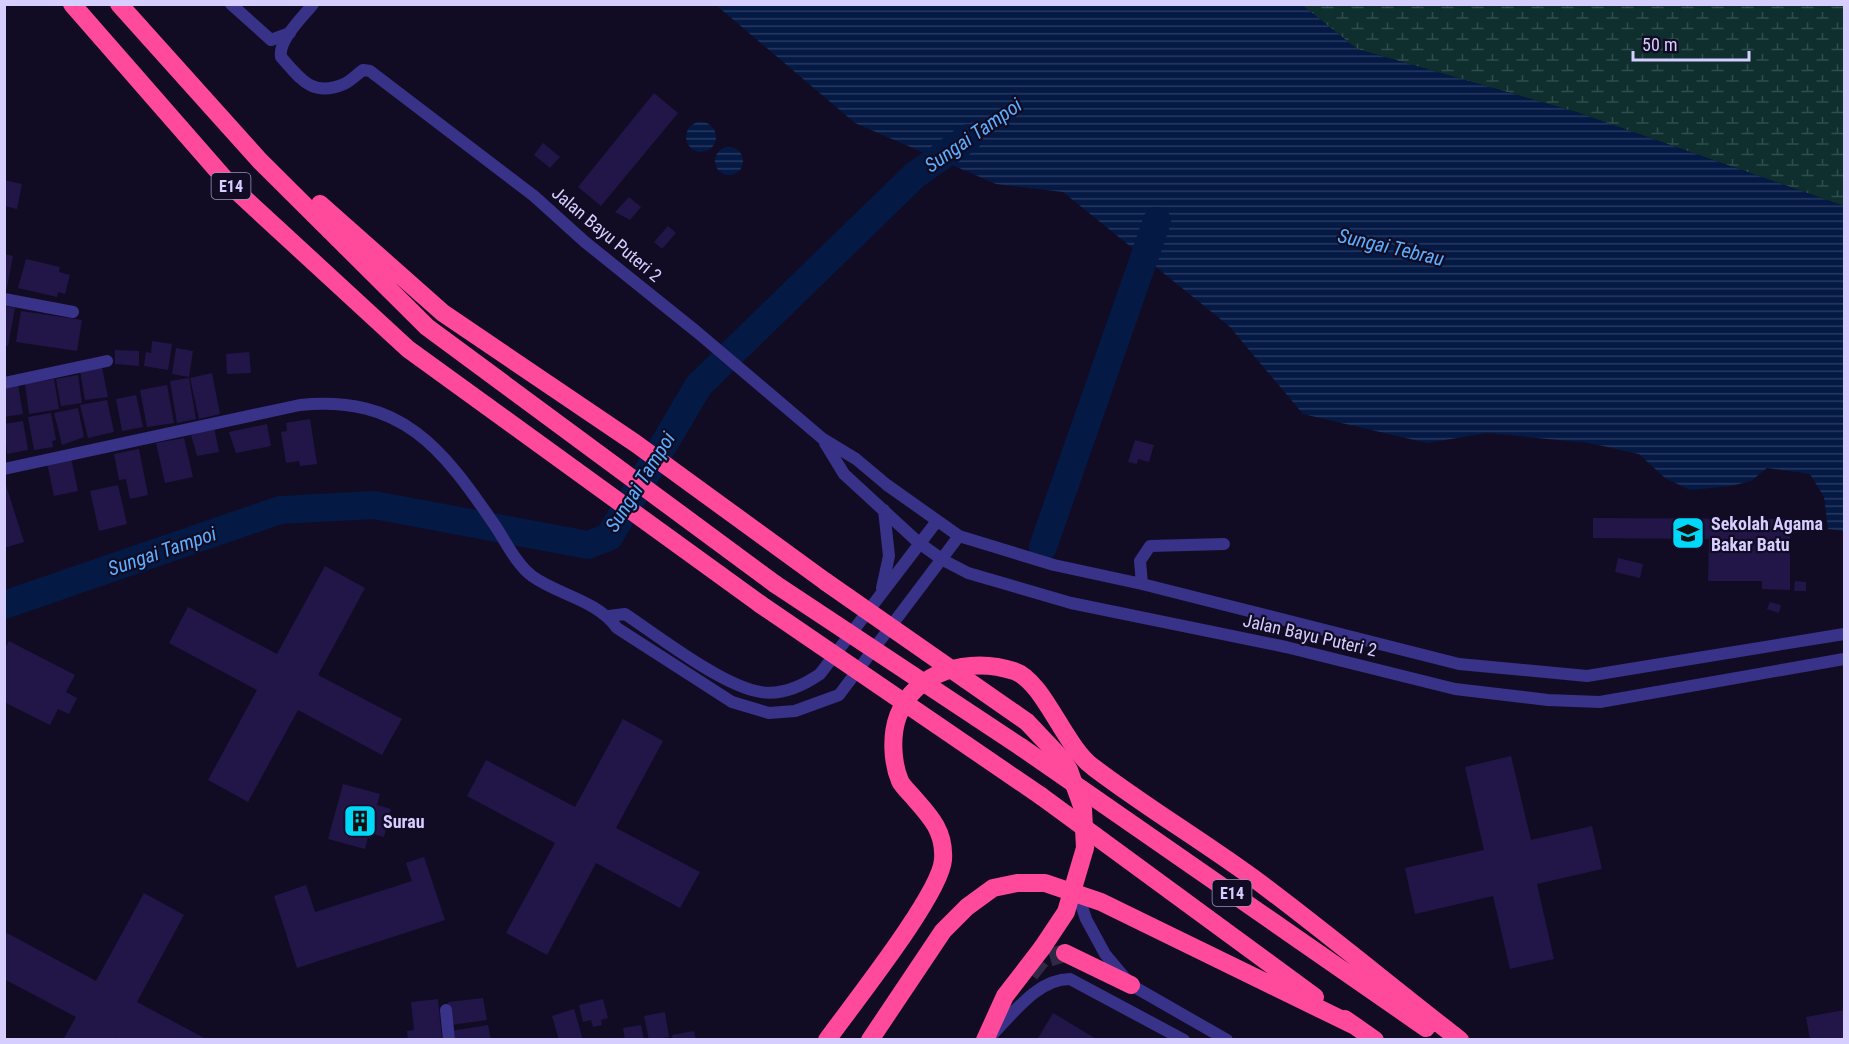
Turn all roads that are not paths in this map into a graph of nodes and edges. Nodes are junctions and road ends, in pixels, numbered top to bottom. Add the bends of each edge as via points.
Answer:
1 (72, 4) edge
2 (119, 4) edge
3 (231, 4) edge
4 (313, 4) edge
5 (290, 33) junction
6 (260, 161) junction
7 (4, 299) edge
8 (73, 312) dead end
9 (107, 361) dead end
10 (4, 383) edge
11 (823, 439) junction
12 (4, 469) edge
13 (884, 510) junction
14 (937, 521) junction
15 (958, 536) junction
16 (919, 543) junction
17 (1224, 544) dead end
18 (943, 560) junction
19 (1142, 584) junction
20 (877, 602) junction
21 (609, 616) junction
22 (1845, 634) edge
23 (1845, 659) edge
24 (1078, 895) junction
25 (1065, 953) dead end
26 (1131, 985) junction
27 (446, 1010) dead end
28 (1353, 1025) junction
29 (449, 1040) edge
30 (827, 1040) edge
31 (870, 1040) edge
32 (986, 1040) edge
33 (1184, 1040) edge
34 (1227, 1040) edge
35 (1375, 1040) edge
36 (1443, 1040) edge
37 (1460, 1040) edge

1 - 28 highway, E14, bridge via 231,186 408,349 760,604 1041,796
2 - 6 highway, E14
3 - 5 street via 271,40
4 - 5 street
5 - 11 street, Jalan Bayu Puteri 2 via 280,54 306,85 329,88 370,71 534,196
6 - 32 highway, bridge via 304,191 443,313 635,443 1027,722 1055,752 1069,770 1083,809 1085,848 1066,912 1005,996
6 - 36 highway, E14, bridge via 427,327 775,584 1021,747
7 - 8 street
9 - 10 street
11 - 13 street, Jalan Bayu Puteri 2 via 844,474
11 - 14 street, Jalan Bayu Puteri 2 via 856,459
12 - 21 street via 289,407 331,402 372,410 414,430 433,445 532,576
13 - 16 street, Jalan Bayu Puteri 2
13 - 20 street via 890,556
14 - 15 street, Jalan Bayu Puteri 2
14 - 16 street
15 - 18 street
15 - 19 street, Jalan Bayu Puteri 2 via 1054,565
16 - 18 street, Jalan Bayu Puteri 2
16 - 20 street
17 - 19 street via 1150,546 1140,561
18 - 21 street via 839,694 795,711 769,713 732,702 617,628
18 - 23 street, Jalan Bayu Puteri 2 via 968,573 1071,603 1286,647 1455,689 1548,700 1600,702
19 - 22 street, Jalan Bayu Puteri 2 via 1459,664 1587,676
20 - 21 street via 820,674 783,692 757,692 733,683 625,614
24 - 26 street via 1105,954
24 - 28 highway via 1101,902
24 - 31 highway via 1046,884 1017,883 993,888 943,931
25 - 26 highway
26 - 34 street
27 - 29 street
28 - 35 highway, E14
30 - 37 highway via 928,898 943,862 937,824 900,782 893,746 898,716 914,689 941,671 972,666 1017,672 1049,707 1066,738 1090,765 1260,883
32 - 33 street via 1041,987 1058,979 1070,979

